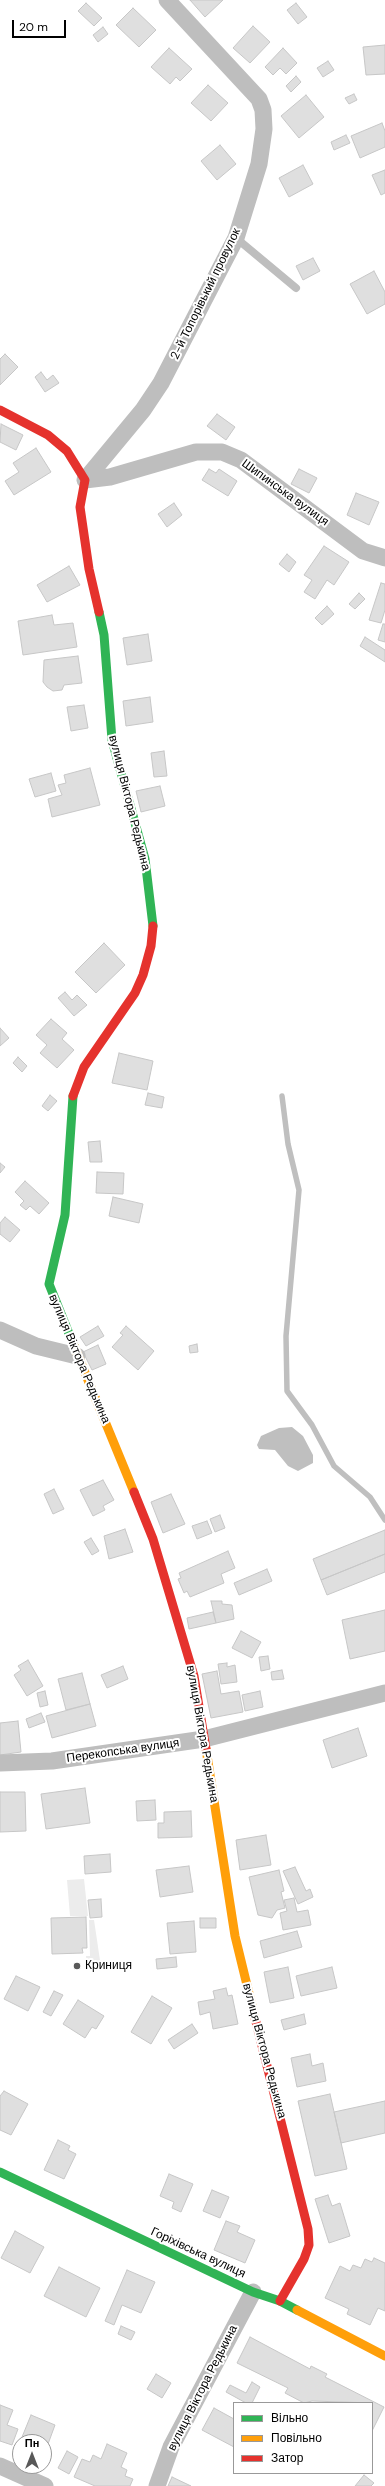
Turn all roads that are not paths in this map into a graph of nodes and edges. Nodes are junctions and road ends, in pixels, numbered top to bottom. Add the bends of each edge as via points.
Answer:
1 (167, 0) edge
2 (236, 238) junction
3 (296, 288) dead end
4 (0, 410) edge
5 (85, 480) junction
6 (385, 558) edge
7 (0, 1330) edge
8 (77, 1356) junction
9 (385, 1693) edge
10 (204, 1739) junction
11 (0, 1763) edge
12 (0, 2172) edge
13 (253, 2292) junction
14 (280, 2301) junction
15 (385, 2356) edge
16 (0, 2466) edge
17 (45, 2486) edge
18 (157, 2486) edge

1 - 2 street, 2-й Топорівький провулок via 243,79 259,99 263,110 264,128 259,164
2 - 3 lane
2 - 5 street, 2-й Топорівький провулок via 161,383 143,410
4 - 5 street via 48,435 67,450
5 - 6 street, Шипинська вулиця via 110,477 196,452 222,452 241,460 364,550
5 - 8 street, вулиця Віктора Редькина via 80,507 89,569 104,635 112,740 145,859 153,921 151,946 136,993 84,1067 73,1091 66,1202 49,1284
7 - 8 street via 36,1346
8 - 10 street, вулиця Віктора Редькина via 153,1539 194,1676
9 - 10 street, Перекопська вулиця
10 - 11 street, Перекопська вулиця via 52,1761
10 - 14 street, вулиця Віктора Редькина via 240,1960 308,2229 309,2245 304,2259
12 - 13 street, Горіхівська вулиця
13 - 14 street, Горіхівська вулиця
13 - 18 street, вулиця Віктора Редькина via 171,2447
14 - 15 street, Горіхівська вулиця
16 - 17 street

